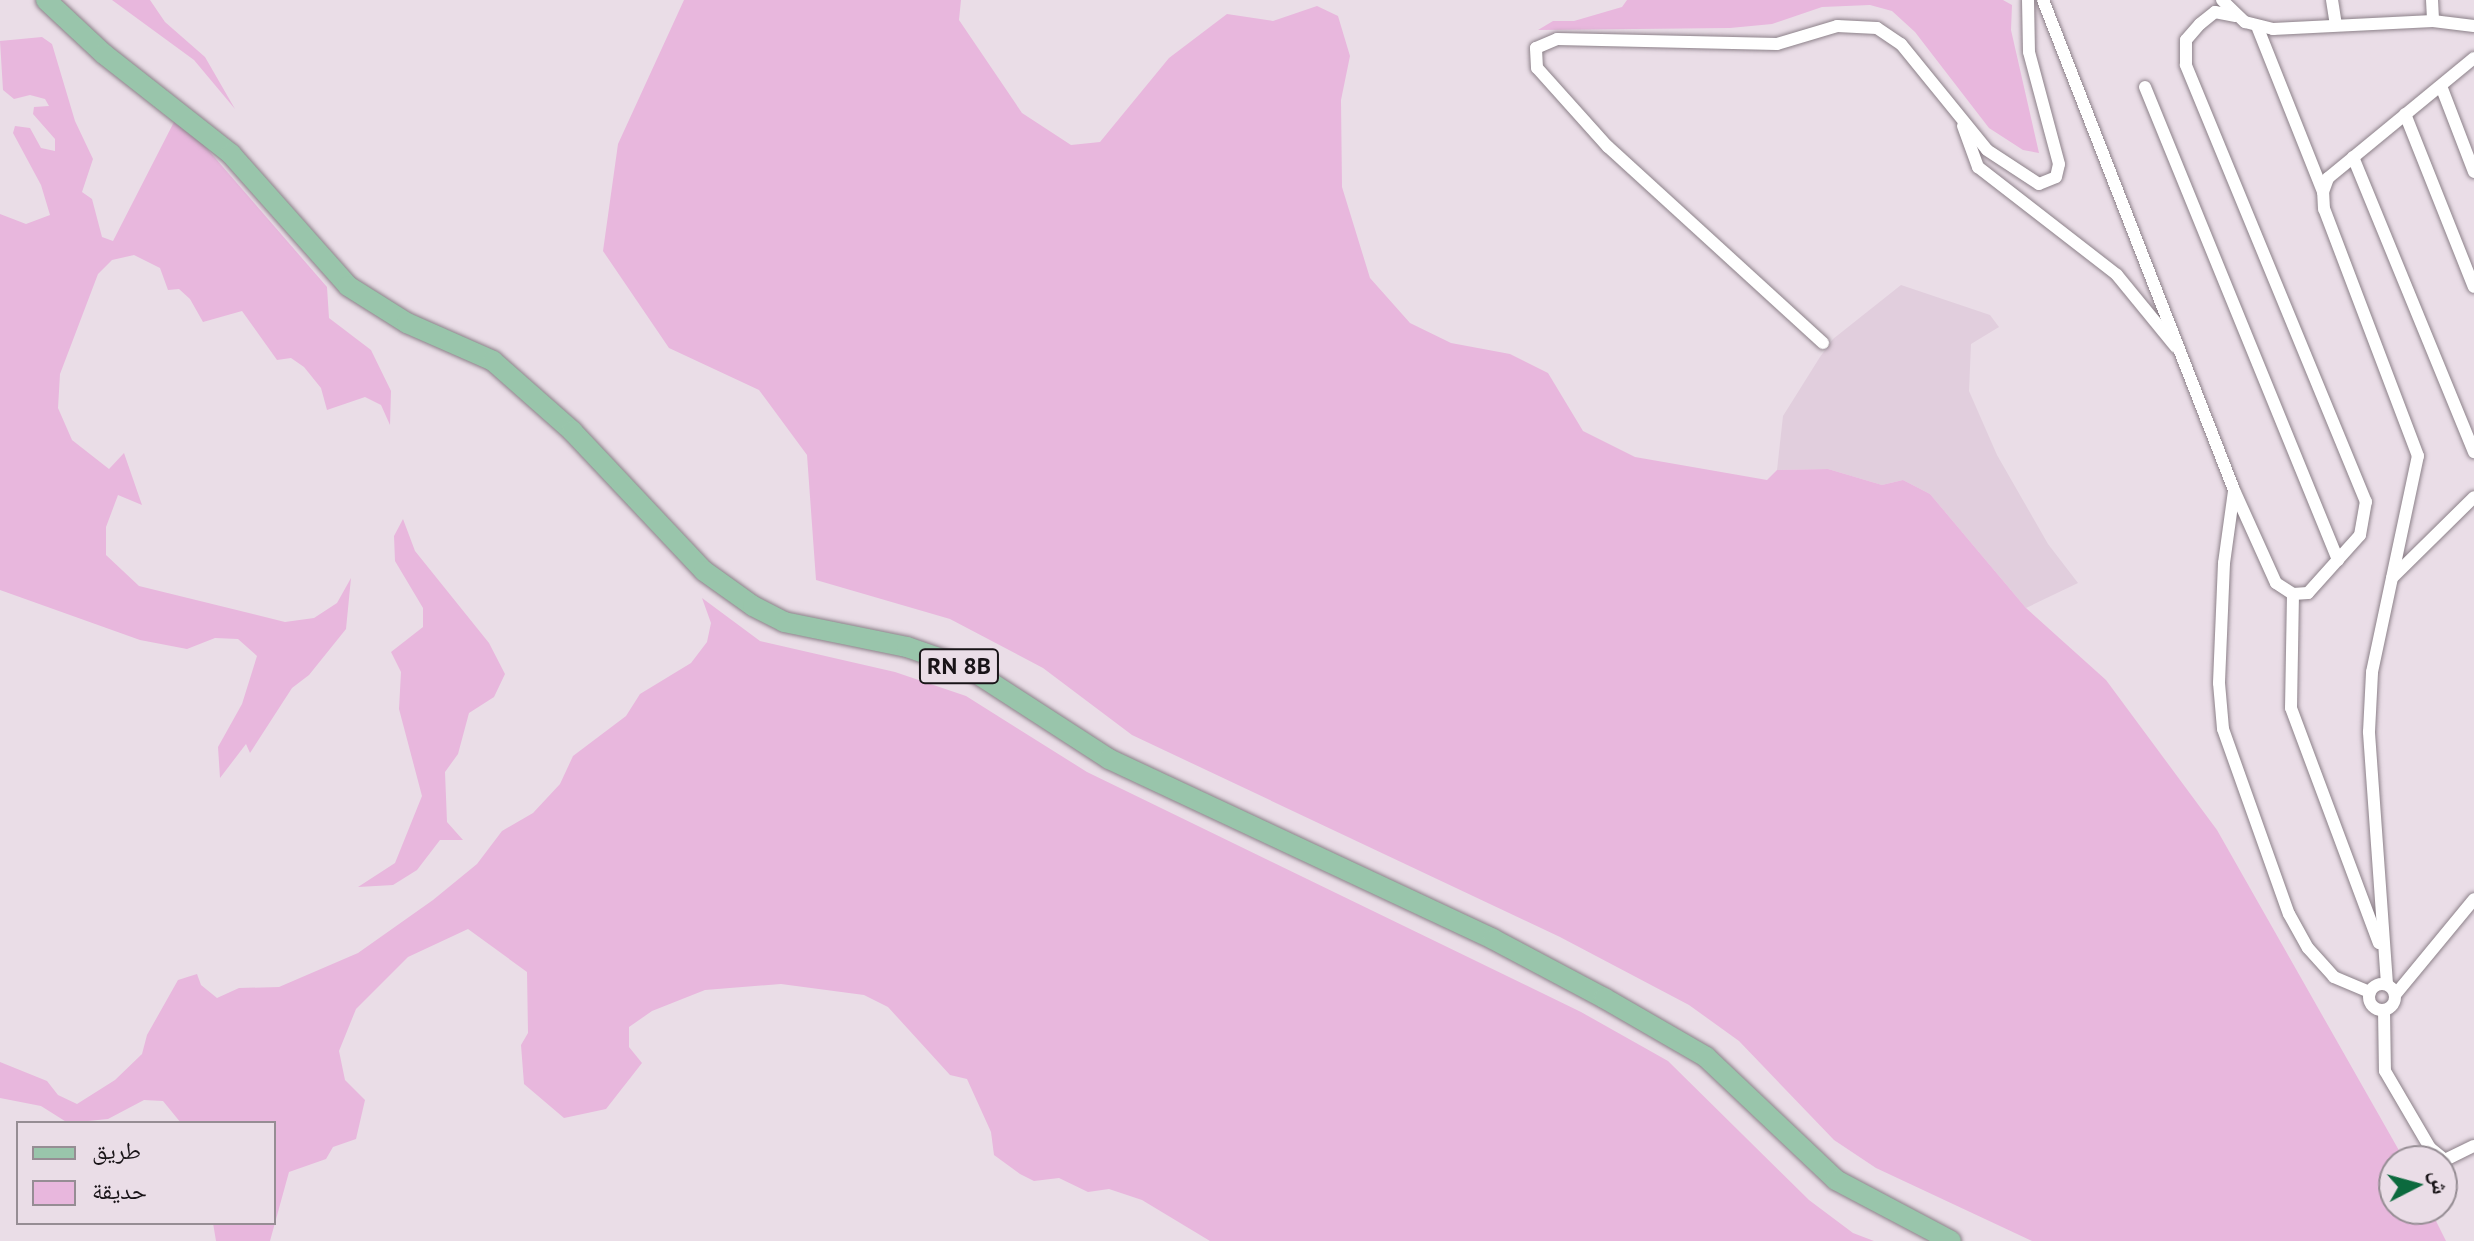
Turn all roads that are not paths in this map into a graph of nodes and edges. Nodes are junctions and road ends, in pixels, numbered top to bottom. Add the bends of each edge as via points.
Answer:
1 (46, 0) edge
2 (2028, 0) edge
3 (2043, 0) edge
4 (2222, 0) edge
5 (2332, 0) edge
6 (2432, 0) edge
7 (2236, 16) junction
8 (2433, 21) junction
9 (2336, 24) junction
10 (2257, 26) junction
11 (2474, 26) edge
12 (2474, 58) edge
13 (2441, 86) junction
14 (2145, 87) dead end
15 (2405, 114) junction
16 (1962, 123) junction
17 (2353, 157) junction
18 (2474, 172) edge
19 (2323, 192) junction
20 (2474, 287) edge
21 (1823, 343) dead end
22 (2182, 354) junction
23 (2474, 452) edge
24 (2234, 490) junction
25 (2474, 497) edge
26 (2338, 560) junction
27 (2392, 578) junction
28 (2293, 594) junction
29 (2474, 899) edge
30 (2381, 946) junction
31 (2391, 990) junction
32 (2370, 992) junction
33 (2384, 1010) junction
34 (2474, 1146) edge
35 (1951, 1241) edge

1 - 35 main road, RN 8B via 104,54 231,154 348,286 407,323 493,361 572,431 704,571 753,606 784,622 907,647 970,669 1109,759 1493,939 1706,1057 1836,1180
2 - 16 street via 2029,52 2057,151 2056,177 2045,183 2026,179
3 - 22 street
4 - 7 street
5 - 9 street
6 - 8 street
7 - 10 street
7 - 26 street via 2215,12 2200,24 2186,40 2186,65 2366,502 2360,535
8 - 9 street
8 - 11 street
9 - 10 street
10 - 19 street
12 - 13 street
13 - 15 street
13 - 18 street
14 - 26 street
15 - 17 street
15 - 20 street
16 - 21 street via 1901,44 1867,26 1815,30 1777,44 1557,39 1536,48 1537,68 1608,147
16 - 22 street via 1978,167 2117,275
17 - 19 street via 2328,178
17 - 23 street
19 - 27 street via 2324,209 2418,456
22 - 24 street
24 - 28 street via 2276,583
24 - 32 street via 2224,563 2219,683 2226,741 2289,914 2308,948 2334,977
25 - 27 street
26 - 28 street via 2308,593
27 - 30 street via 2372,672 2369,732
28 - 30 street via 2291,708
29 - 31 street
30 - 31 street
31 - 32 street
31 - 33 street
32 - 33 street via 2372,1005
33 - 34 street via 2385,1071 2430,1148 2445,1160

